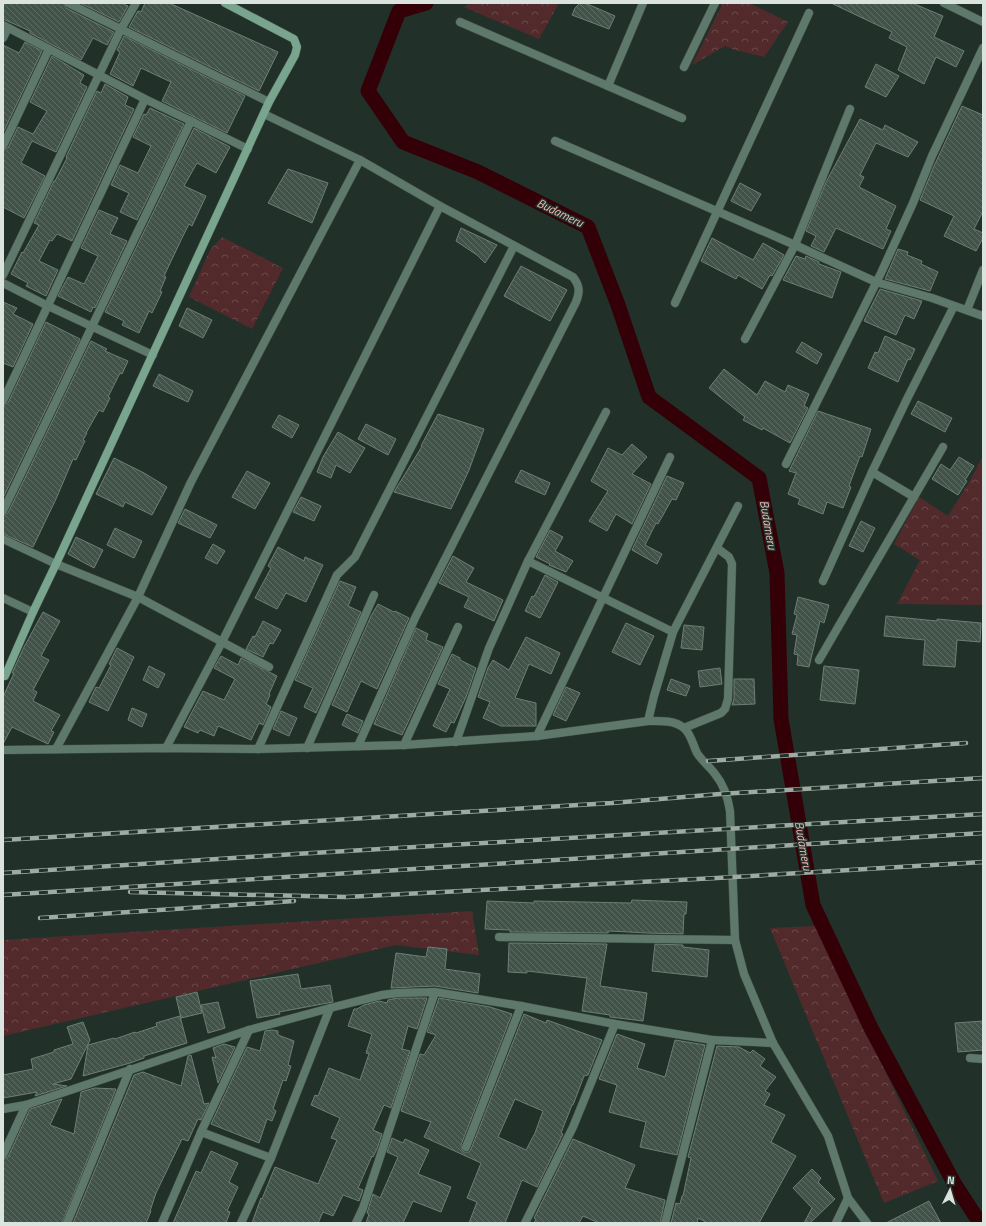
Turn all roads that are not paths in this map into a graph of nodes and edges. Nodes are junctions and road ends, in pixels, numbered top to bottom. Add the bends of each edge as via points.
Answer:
1 (68, 3) edge
2 (136, 3) edge
3 (224, 3) edge
4 (643, 3) edge
5 (715, 3) edge
6 (944, 3) edge
7 (809, 13) dead end
8 (460, 22) dead end
9 (983, 22) edge
10 (6, 26) edge
11 (121, 29) junction
12 (3, 38) edge
13 (49, 48) junction
14 (983, 48) edge
15 (684, 67) dead end
16 (99, 75) junction
17 (608, 86) junction
18 (145, 99) junction
19 (269, 102) junction
20 (850, 109) dead end
21 (264, 114) junction
22 (682, 118) dead end
23 (191, 121) junction
24 (556, 141) dead end
25 (3, 146) edge
26 (248, 150) junction
27 (360, 160) junction
28 (440, 206) junction
29 (717, 211) junction
30 (794, 245) junction
31 (514, 246) junction
32 (983, 270) edge
33 (3, 275) edge
34 (876, 282) junction
35 (3, 283) edge
36 (675, 303) dead end
37 (48, 306) junction
38 (954, 306) junction
39 (967, 310) junction
40 (983, 316) edge
41 (92, 327) junction
42 (745, 339) dead end
43 (152, 355) junction
44 (3, 401) edge
45 (606, 412) dead end
46 (943, 447) dead end
47 (670, 457) dead end
48 (786, 464) dead end
49 (872, 472) junction
50 (914, 497) junction
51 (738, 506) dead end
52 (3, 511) edge
53 (3, 539) edge
54 (717, 548) junction
55 (528, 562) junction
56 (56, 564) junction
57 (823, 581) dead end
58 (374, 596) dead end
59 (138, 597) junction
60 (3, 598) edge
61 (601, 598) junction
62 (33, 612) junction
63 (458, 627) dead end
64 (673, 632) junction
65 (222, 642) junction
66 (819, 660) dead end
67 (269, 667) dead end
68 (4, 677) edge
69 (648, 721) junction
70 (684, 728) junction
71 (537, 736) junction
72 (456, 742) junction
73 (404, 745) junction
74 (358, 746) junction
75 (166, 748) junction
76 (307, 748) junction
77 (258, 749) junction
78 (3, 750) edge
79 (56, 750) junction
80 (499, 937) dead end
81 (735, 940) junction
82 (436, 992) junction
83 (521, 1006) junction
84 (330, 1008) junction
85 (615, 1024) junction
86 (249, 1030) junction
87 (712, 1040) junction
88 (773, 1043) junction
89 (970, 1058) dead end
90 (983, 1059) edge
91 (130, 1069) junction
92 (26, 1105) junction
93 (3, 1109) edge
94 (201, 1132) junction
95 (466, 1147) dead end
96 (3, 1155) edge
97 (271, 1158) junction
98 (848, 1198) junction
99 (68, 1223) edge
100 (162, 1223) edge
101 (241, 1223) edge
102 (356, 1223) edge
103 (525, 1223) edge
104 (665, 1223) edge
105 (836, 1223) edge
106 (867, 1223) edge

1 - 11 street
2 - 11 street
3 - 19 street via 294,39 297,47 295,55
4 - 17 street
5 - 15 street
6 - 9 street
7 - 29 street
8 - 17 street
10 - 12 street
10 - 13 street
11 - 16 street
11 - 19 street
13 - 16 street
13 - 25 street
14 - 34 street
16 - 18 street
16 - 33 street
17 - 22 street
18 - 23 street
18 - 37 street
19 - 21 street
20 - 30 street
21 - 26 street
21 - 27 street
23 - 26 street
23 - 41 street
24 - 29 street
26 - 43 street
27 - 28 street
27 - 59 street via 191,482
28 - 31 street
28 - 65 street
29 - 30 street
29 - 36 street
30 - 34 street
30 - 42 street
31 - 74 street via 573,278 577,282 579,294 415,618
31 - 77 street via 355,557 337,575
32 - 39 street
34 - 38 street
34 - 48 street
35 - 37 street
37 - 41 street
37 - 44 street
38 - 39 street
38 - 49 street
39 - 40 street
41 - 43 street
41 - 52 street
43 - 56 street
45 - 55 street
46 - 50 street
47 - 61 street
49 - 50 street
49 - 57 street
50 - 66 street
51 - 54 street
53 - 56 street
54 - 64 street
54 - 70 street via 732,564 728,699 721,713
55 - 61 street
55 - 72 street via 489,648
56 - 59 street
56 - 62 street
58 - 76 street
59 - 65 street
59 - 79 street
60 - 62 street
61 - 64 street
61 - 71 street
62 - 68 street
63 - 73 street
64 - 69 street
65 - 67 street
65 - 75 street
69 - 70 street via 675,723
69 - 71 street
70 - 81 street via 698,754 716,774 728,799
71 - 72 street
72 - 73 street
73 - 74 street
74 - 76 street
75 - 77 street
75 - 79 street
76 - 77 street
78 - 79 street
80 - 81 street
81 - 88 street via 744,974
82 - 83 street
82 - 84 street via 397,992
82 - 102 street
83 - 85 street
83 - 95 street
84 - 86 street
84 - 97 street
85 - 87 street
85 - 103 street via 573,1127
86 - 91 street
86 - 94 street
87 - 88 street
87 - 104 street
88 - 98 street via 828,1136
89 - 90 street
91 - 92 street
91 - 99 street
92 - 93 street
92 - 96 street
94 - 97 street
94 - 100 street
97 - 101 street
98 - 105 street
98 - 106 street

